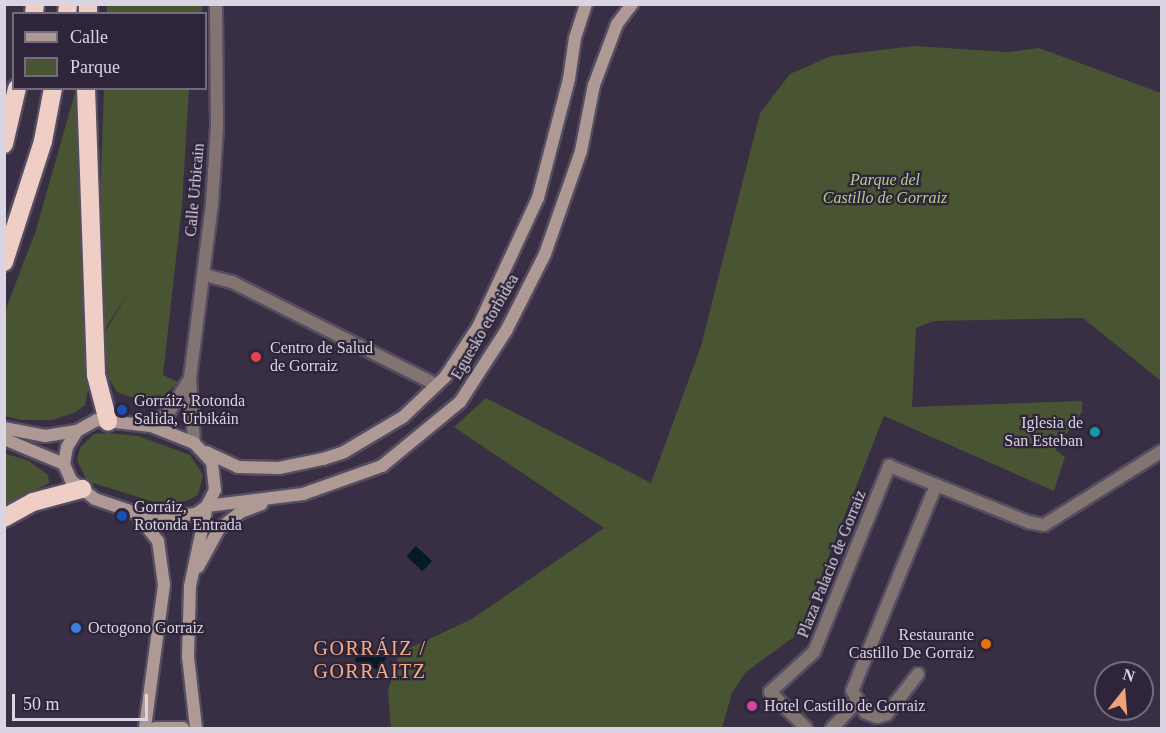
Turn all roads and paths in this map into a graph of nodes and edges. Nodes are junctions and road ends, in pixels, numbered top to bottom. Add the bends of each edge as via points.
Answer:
1 (216, 4) edge
2 (632, 4) edge
3 (585, 6) edge
4 (17, 90) edge
5 (53, 90) edge
6 (86, 90) edge
7 (4, 144) edge
8 (4, 262) edge
9 (204, 275) junction
10 (190, 378) junction
11 (437, 385) junction
12 (108, 421) junction
13 (151, 426) junction
14 (4, 428) edge
15 (77, 432) junction
16 (4, 439) edge
17 (194, 443) junction
18 (1161, 451) edge
19 (206, 452) junction
20 (64, 464) junction
21 (936, 485) junction
22 (82, 489) junction
23 (277, 498) junction
24 (207, 506) junction
25 (136, 513) junction
26 (4, 518) edge
27 (190, 586) junction
28 (918, 674) dead end
29 (857, 702) junction
30 (145, 729) edge
31 (155, 729) edge
32 (183, 729) edge
33 (196, 729) edge
34 (806, 729) edge
35 (832, 729) edge

1 - 9 street, Calle Urbicain via 217,126
2 - 23 street, Eguesko etorbidea via 618,24 594,85 580,151 545,254 506,331 460,402 382,466 331,487
3 - 11 street, Eguesko etorbidea via 537,198 478,327
4 - 7 highway
5 - 8 highway via 43,141
6 - 12 highway via 96,375
9 - 10 street, Calle Urbicain
9 - 11 street, Eguesko etorbidea via 232,282
10 - 13 street, Calle Urbicain via 183,396
10 - 17 street, Calle Urbicain
11 - 19 street, Eguesko etorbidea via 403,417 344,452 323,459 279,468 238,467
12 - 13 street
12 - 15 street via 97,420
13 - 17 street
14 - 15 street via 45,436
15 - 20 street via 67,447
16 - 20 street
17 - 19 street
18 - 21 street, Plaza Palacio de Gorraiz via 1044,525
19 - 24 street via 212,462 215,490
20 - 22 street via 71,480
21 - 29 street via 852,691
21 - 34 street, Plaza Palacio de Gorraiz via 889,466 814,652 770,692
22 - 25 street via 94,499
22 - 26 highway via 33,502
23 - 24 street, Eguesko etorbidea
23 - 27 street via 241,512 219,530
24 - 25 street via 183,516
24 - 27 street
25 - 30 street via 158,541 164,585
27 - 33 street via 188,657
28 - 29 street via 887,714 877,717 866,713
29 - 35 street
31 - 32 street

